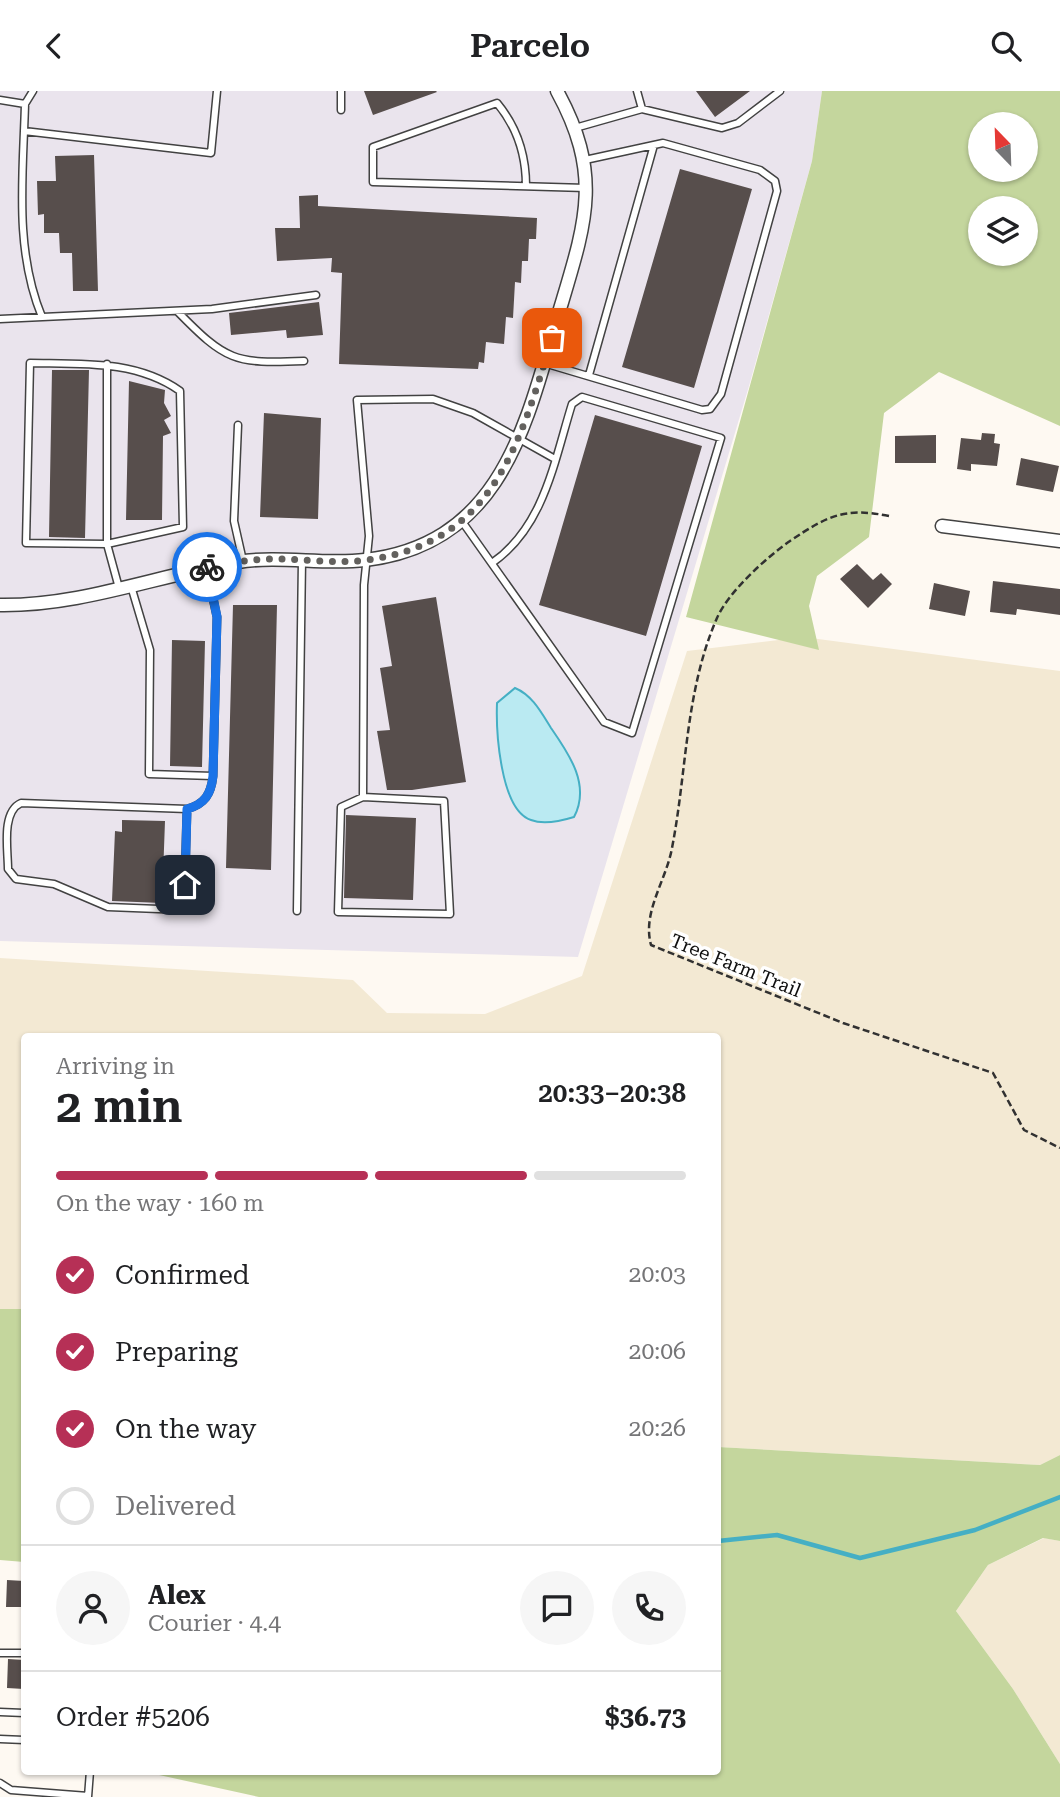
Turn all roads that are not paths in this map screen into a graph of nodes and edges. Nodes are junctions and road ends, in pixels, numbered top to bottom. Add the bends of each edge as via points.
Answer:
1 (33, 91) edge
2 (217, 91) edge
3 (341, 91) edge
4 (557, 91) edge
5 (637, 91) edge
6 (780, 91) edge
7 (0, 100) edge
8 (25, 104) junction
9 (642, 109) junction
10 (341, 110) dead end
11 (575, 128) junction
12 (24, 131) junction
13 (654, 145) junction
14 (585, 160) junction
15 (526, 187) junction
16 (587, 188) junction
17 (316, 295) dead end
18 (177, 311) junction
19 (42, 317) junction
20 (0, 319) edge
21 (304, 361) dead end
22 (544, 363) junction
23 (107, 364) junction
24 (589, 375) junction
25 (238, 425) dead end
26 (520, 440) junction
27 (555, 459) junction
28 (461, 520) junction
29 (942, 526) dead end
30 (1060, 541) edge
31 (107, 544) junction
32 (302, 560) junction
33 (367, 560) junction
34 (243, 561) junction
35 (492, 563) junction
36 (206, 567) junction
37 (125, 587) junction
38 (0, 605) edge
39 (213, 776) junction
40 (363, 797) junction
41 (187, 809) junction
42 (297, 911) dead end
43 (0, 1653) edge
44 (21, 1653) edge
45 (0, 1712) edge
46 (21, 1713) edge
47 (0, 1739) edge
48 (21, 1740) edge
49 (90, 1775) edge
50 (0, 1783) edge
51 (88, 1796) edge

1 - 8 lane
2 - 12 lane via 211,153
3 - 10 lane
4 - 11 street
5 - 9 lane
6 - 9 lane via 738,123 722,128
7 - 8 lane
8 - 12 lane
9 - 11 lane
11 - 14 street
12 - 19 lane via 21,221 29,287
13 - 14 lane
13 - 24 lane
13 - 24 lane via 663,143 761,170 775,181 777,191 721,394 710,409 702,410
14 - 16 street
15 - 15 lane via 373,182 373,148 497,103 523,153
15 - 16 lane
16 - 22 street via 580,242
17 - 18 lane
18 - 19 lane
18 - 21 lane via 209,344 228,356 253,363
19 - 20 lane
22 - 24 lane
22 - 26 street
23 - 31 lane
23 - 31 lane via 162,378 180,391 183,527
23 - 31 lane via 30,363 26,543
25 - 34 lane via 234,521
26 - 27 lane
26 - 28 street via 503,473
26 - 33 lane via 472,413 433,399 357,400
27 - 35 lane via 532,522 512,549
27 - 35 lane via 572,404 582,397 720,438 632,733 604,722
28 - 33 street via 417,546
28 - 35 lane
29 - 30 street
31 - 37 lane
32 - 33 street
32 - 34 street
32 - 42 lane
33 - 40 lane
34 - 36 street
36 - 37 street
36 - 39 lane via 217,617
37 - 38 street via 39,605
37 - 39 lane via 150,650 149,774
39 - 41 lane via 207,798
40 - 40 lane via 444,801 450,914 338,912 341,807
41 - 41 lane via 21,803 9,817 8,869 16,879 54,884 108,907 184,910
43 - 44 lane
45 - 46 lane
47 - 48 lane
49 - 51 lane
50 - 51 lane via 11,1790

